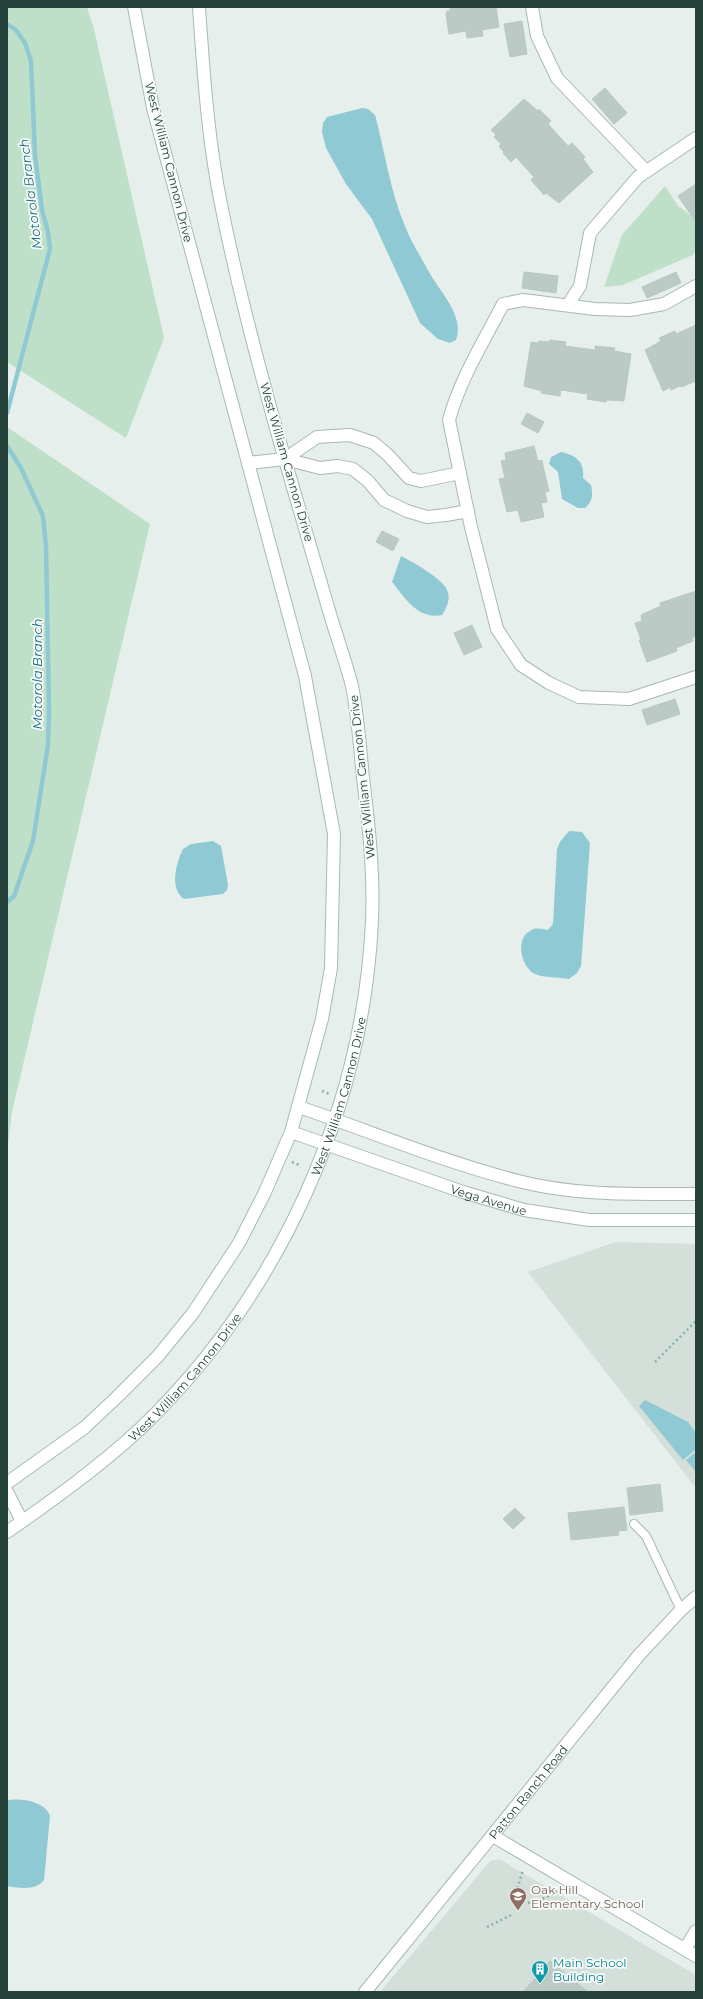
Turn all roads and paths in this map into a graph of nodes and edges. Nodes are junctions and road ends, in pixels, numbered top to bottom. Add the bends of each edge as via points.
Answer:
1 (134, 7) edge
2 (199, 7) edge
3 (532, 7) edge
4 (696, 138) edge
5 (646, 172) junction
6 (696, 286) edge
7 (568, 304) junction
8 (285, 459) junction
9 (248, 463) junction
10 (460, 473) junction
11 (468, 511) junction
12 (696, 677) edge
13 (299, 1107) junction
14 (334, 1119) junction
15 (291, 1132) junction
16 (325, 1145) junction
17 (291, 1162) dead end
18 (299, 1165) dead end
19 (696, 1194) edge
20 (696, 1220) edge
21 (696, 1321) edge
22 (655, 1362) dead end
23 (7, 1483) edge
24 (7, 1492) edge
25 (22, 1521) junction
26 (634, 1524) dead end
27 (7, 1532) edge
28 (696, 1597) edge
29 (681, 1610) junction
30 (493, 1836) junction
31 (523, 1870) dead end
32 (557, 1891) dead end
33 (516, 1893) dead end
34 (528, 1903) dead end
35 (511, 1915) dead end
36 (487, 1927) dead end
37 (696, 1931) edge
38 (685, 1949) junction
39 (696, 1956) edge
40 (365, 1992) edge

1 - 9 main road, West William Cannon Drive via 153,108
2 - 8 main road, West William Cannon Drive via 205,97 217,179 233,260
3 - 5 main road via 537,36 557,78
4 - 5 main road
5 - 7 main road via 638,177 590,233 580,286
6 - 7 main road via 664,304 630,310 595,309
7 - 10 main road via 523,300 503,304 452,406 449,420
8 - 9 main road
8 - 10 main road via 317,437 350,436 374,443 409,478 421,481
8 - 11 main road via 320,468 338,466 353,469 368,481 384,500 407,511 427,516 446,516
8 - 14 main road, West William Cannon Drive via 352,689 370,836 372,920 367,979 350,1068
9 - 13 main road, West William Cannon Drive via 305,676 334,834 331,968 322,1019
10 - 11 main road
11 - 12 main road via 497,630 521,665 549,683 579,697 629,699
13 - 14 main road
13 - 15 main road, West William Cannon Drive
14 - 16 main road, West William Cannon Drive
14 - 19 main road via 518,1181 597,1194
15 - 16 main road, Vega Avenue
15 - 23 main road, West William Cannon Drive via 239,1243 193,1313 158,1356 84,1428
16 - 20 main road, Vega Avenue via 524,1210 589,1220
16 - 25 main road, West William Cannon Drive via 278,1250 217,1343 141,1428 99,1466
17 - 18 path
21 - 22 path
24 - 25 main road
25 - 27 main road, West William Cannon Drive
26 - 29 lane via 646,1536
28 - 29 main road, Patton Ranch Road
29 - 30 main road, Patton Ranch Road via 639,1655
30 - 38 main road
30 - 40 main road, Patton Ranch Road
31 - 33 path
32 - 34 path
35 - 36 path
37 - 38 main road
38 - 39 main road

